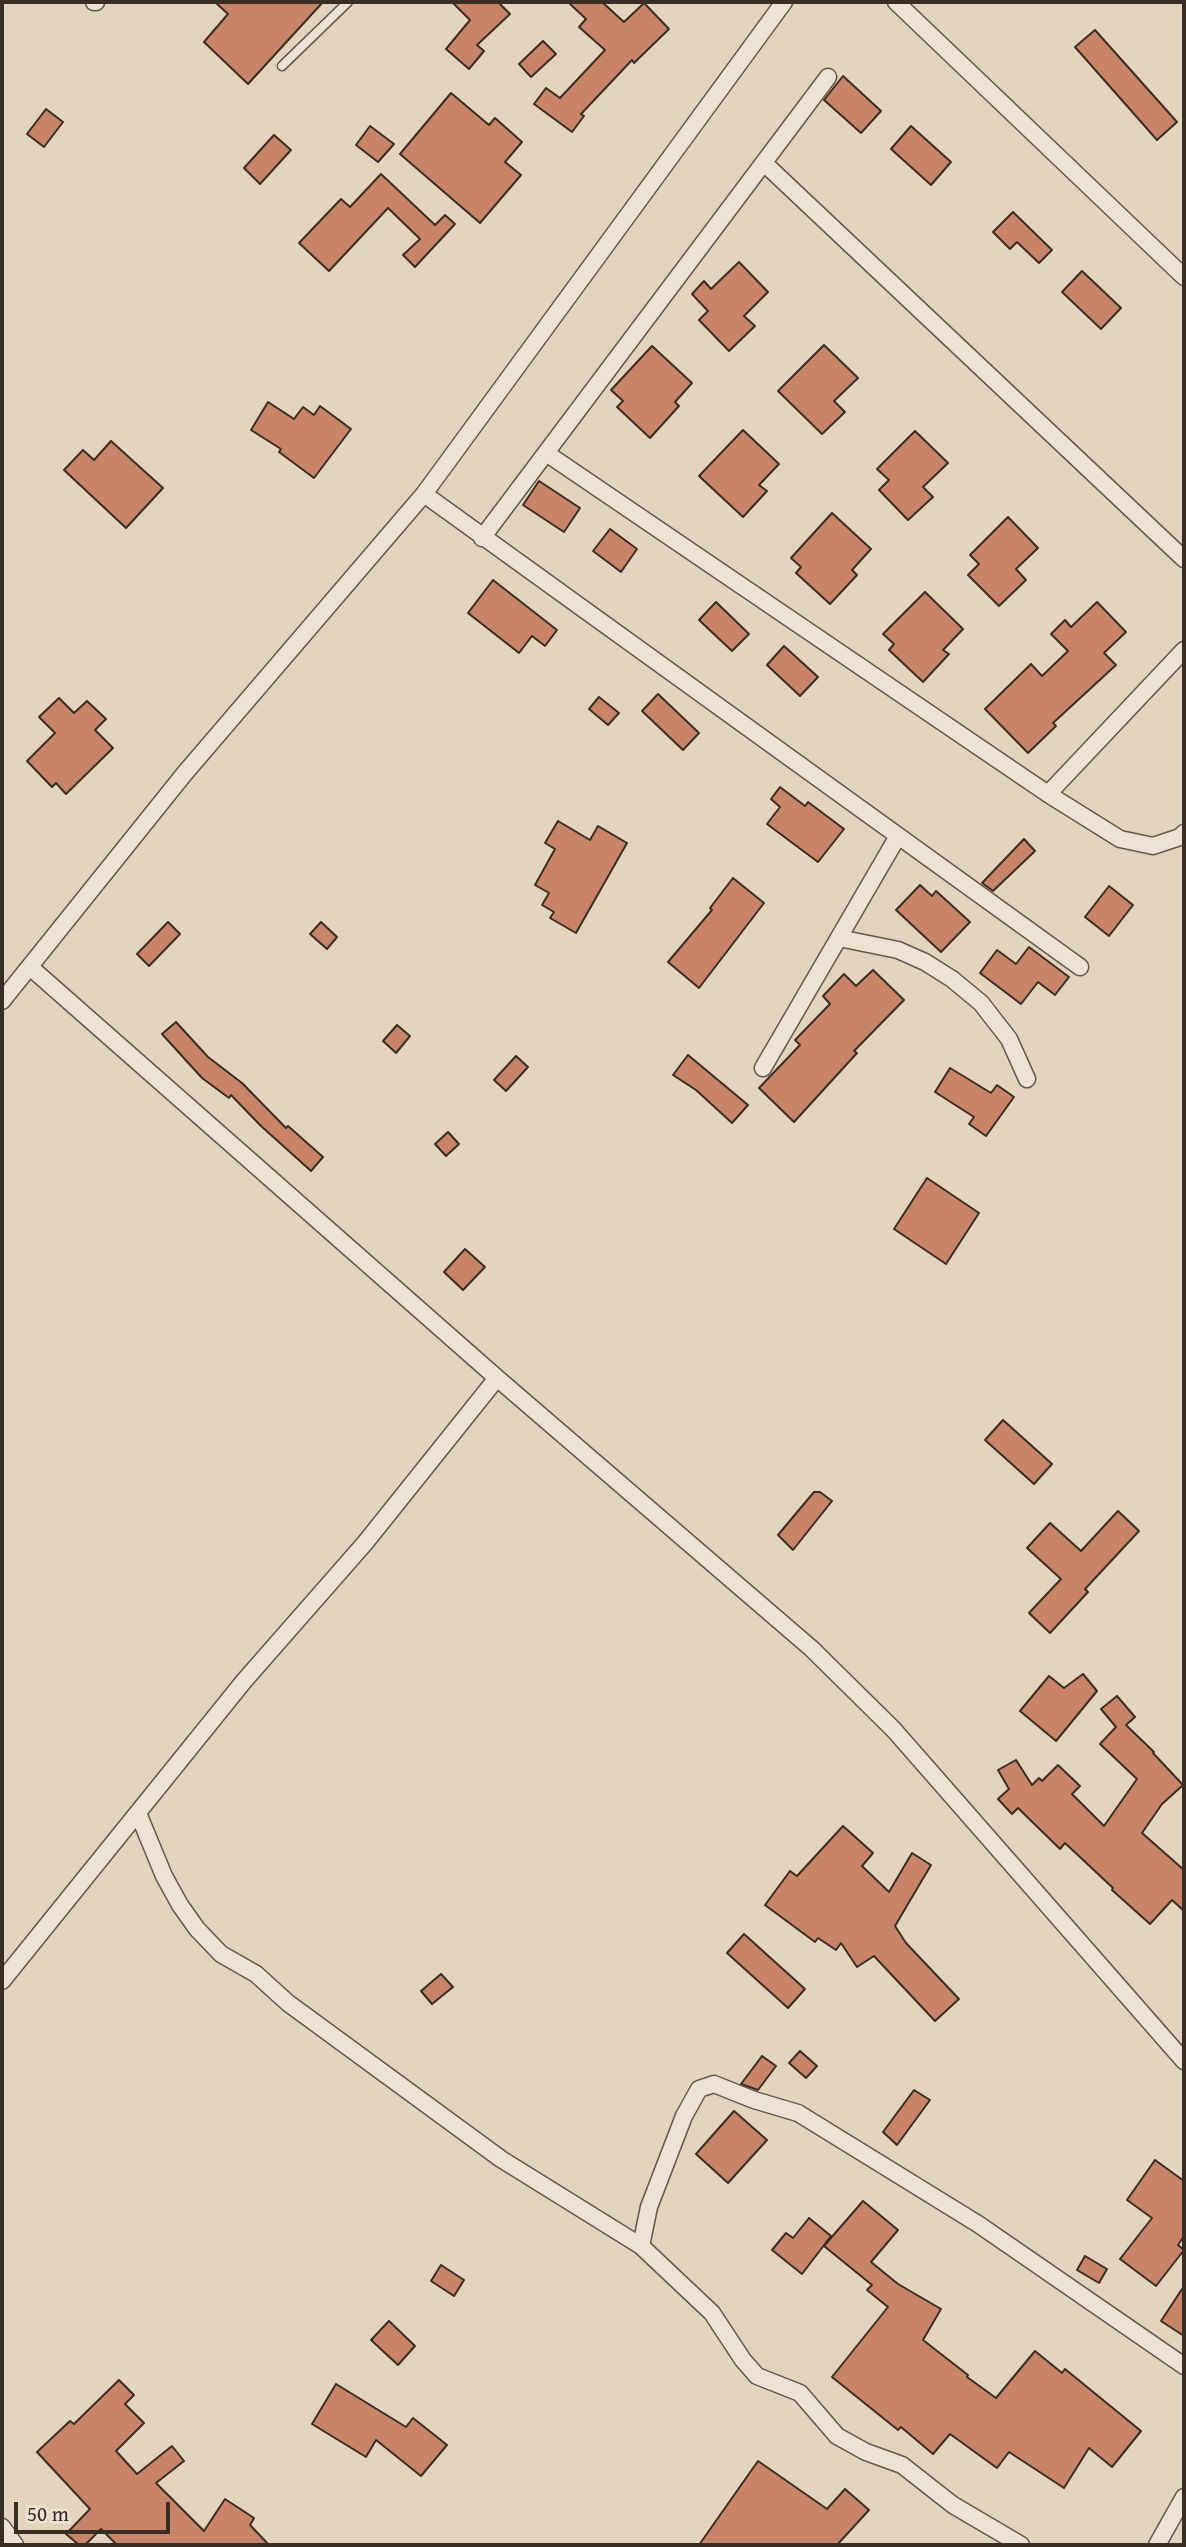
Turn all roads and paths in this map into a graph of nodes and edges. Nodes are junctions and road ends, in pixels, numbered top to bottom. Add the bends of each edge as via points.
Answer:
1 (348, 2) edge
2 (784, 2) edge
3 (896, 2) edge
4 (282, 66) dead end
5 (828, 77) dead end
6 (764, 163) junction
7 (1184, 277) edge
8 (546, 453) junction
9 (424, 494) junction
10 (482, 538) junction
11 (1184, 559) edge
12 (1184, 650) edge
13 (1048, 794) junction
14 (1184, 833) edge
15 (898, 836) junction
16 (839, 938) junction
17 (30, 967) junction
18 (1080, 967) dead end
19 (2, 1001) edge
20 (763, 1068) dead end
21 (1027, 1079) dead end
22 (497, 1378) junction
23 (138, 1813) junction
24 (2, 1981) edge
25 (1184, 2061) edge
26 (641, 2246) junction
27 (1184, 2366) edge
28 (1184, 2497) edge
29 (2, 2526) edge
30 (15, 2545) edge
31 (1021, 2545) edge
32 (1157, 2545) edge

1 - 4 lane
2 - 9 street
3 - 7 street
5 - 6 street
6 - 8 street
6 - 11 street
8 - 10 street
8 - 13 street
9 - 10 street
9 - 17 street via 185,773
10 - 15 street
12 - 13 street
13 - 14 street via 1120,838 1153,846
15 - 16 street
15 - 18 street
16 - 20 street
16 - 21 street via 898,950 952,979 981,1003 1009,1039
17 - 19 street
17 - 22 street
22 - 23 street
22 - 25 street via 812,1649 894,1730
23 - 24 street
23 - 26 street via 180,1905 221,1954 256,1974 288,2003 501,2159
26 - 27 street via 649,2207 684,2116 699,2089 714,2084 798,2113 978,2224
26 - 31 street via 712,2313 757,2376 800,2393 837,2436 902,2465 953,2504
28 - 32 street
29 - 30 street

